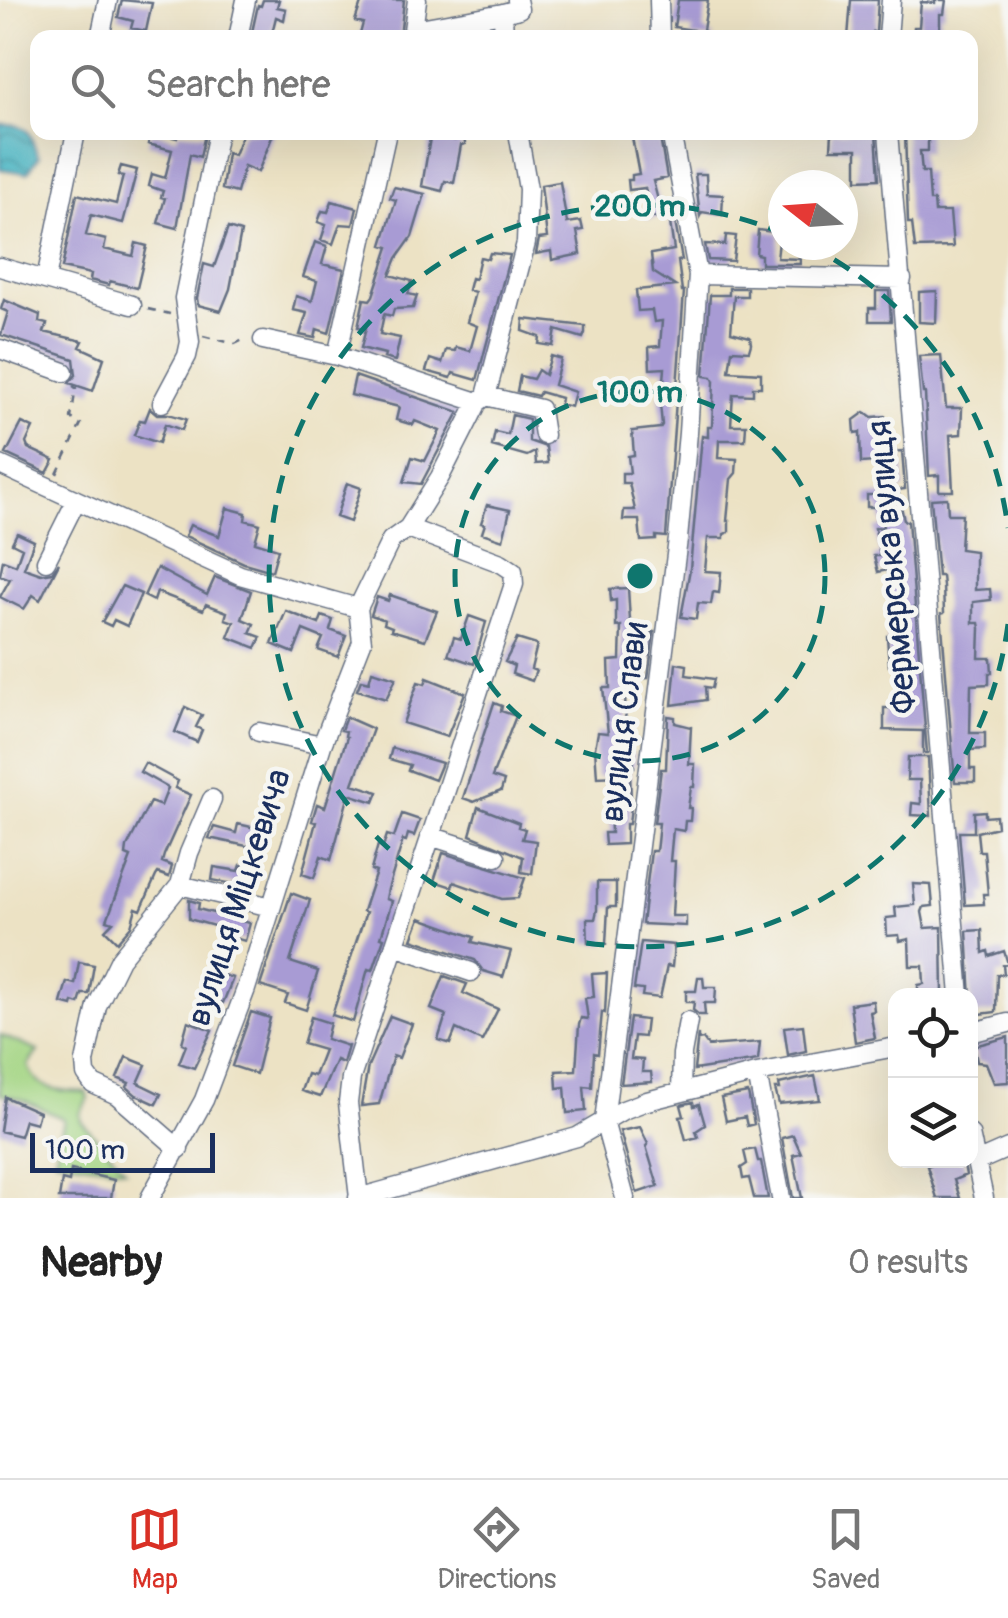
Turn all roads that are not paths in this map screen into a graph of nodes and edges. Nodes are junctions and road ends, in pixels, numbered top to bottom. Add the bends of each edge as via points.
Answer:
1 (108, 0) edge
2 (246, 0) edge
3 (417, 0) edge
4 (659, 0) edge
5 (890, 0) edge
6 (517, 5) edge
7 (102, 30) edge
8 (240, 30) edge
9 (413, 30) edge
10 (427, 30) edge
11 (507, 30) edge
12 (660, 30) edge
13 (888, 30) edge
14 (74, 140) edge
15 (216, 140) edge
16 (385, 140) edge
17 (519, 140) edge
18 (673, 140) edge
19 (889, 140) edge
20 (0, 267) edge
21 (698, 275) junction
22 (46, 279) junction
23 (902, 279) junction
24 (132, 306) road end
25 (263, 340) dead end
26 (0, 349) edge
27 (336, 356) junction
28 (64, 372) road end
29 (482, 399) junction
30 (162, 402) dead end
31 (544, 436) dead end
32 (0, 465) edge
33 (76, 501) junction
34 (408, 528) junction
35 (46, 562) dead end
36 (358, 608) junction
37 (259, 732) dead end
38 (322, 744) junction
39 (212, 799) dead end
40 (430, 836) junction
41 (496, 857) dead end
42 (180, 885) junction
43 (271, 906) junction
44 (395, 946) junction
45 (470, 972) dead end
46 (959, 988) edge
47 (688, 1021) dead end
48 (1008, 1022) edge
49 (978, 1031) edge
50 (888, 1048) edge
51 (757, 1073) junction
52 (681, 1092) junction
53 (604, 1121) junction
54 (1008, 1148) edge
55 (179, 1149) junction
56 (978, 1161) edge
57 (977, 1168) edge
58 (402, 1192) edge
59 (150, 1198) edge
60 (358, 1198) edge
61 (625, 1198) edge
62 (782, 1198) edge
63 (984, 1198) edge

1 - 7 street
2 - 8 street
3 - 9 street
4 - 12 street
5 - 13 street
6 - 10 street
6 - 11 street
14 - 22 street
15 - 30 street via 184,298 190,342
16 - 27 street
17 - 29 street, вулиця Міцкевича via 528,190 526,243
18 - 21 street, вулиця Слави
19 - 23 street, Фермерська вулиця
20 - 22 street
21 - 23 street
21 - 53 street, вулиця Слави via 678,540
22 - 24 street
23 - 46 street, Фермерська вулиця
25 - 27 street
26 - 28 street
27 - 29 street
29 - 31 street via 540,409
29 - 34 street, вулиця Міцкевича
32 - 33 street
33 - 35 street
33 - 36 street via 240,575
34 - 36 street, вулиця Міцкевича via 391,540
34 - 40 street via 513,571 510,601
36 - 38 street, вулиця Міцкевича via 362,642
37 - 38 street
38 - 43 street, вулиця Міцкевича
39 - 42 street
40 - 41 street
40 - 44 street
42 - 43 street
42 - 55 street via 120,960 97,1006 85,1062 93,1084 117,1095
43 - 55 street, вулиця Міцкевича via 225,1045
44 - 45 street
44 - 60 street via 351,1078
47 - 52 street
48 - 49 street
50 - 51 street
51 - 52 street
51 - 62 street
52 - 53 street
53 - 58 street via 577,1137
53 - 61 street, вулиця Слави
54 - 56 street
55 - 59 street, вулиця Міцкевича
57 - 63 street
58 - 60 street

